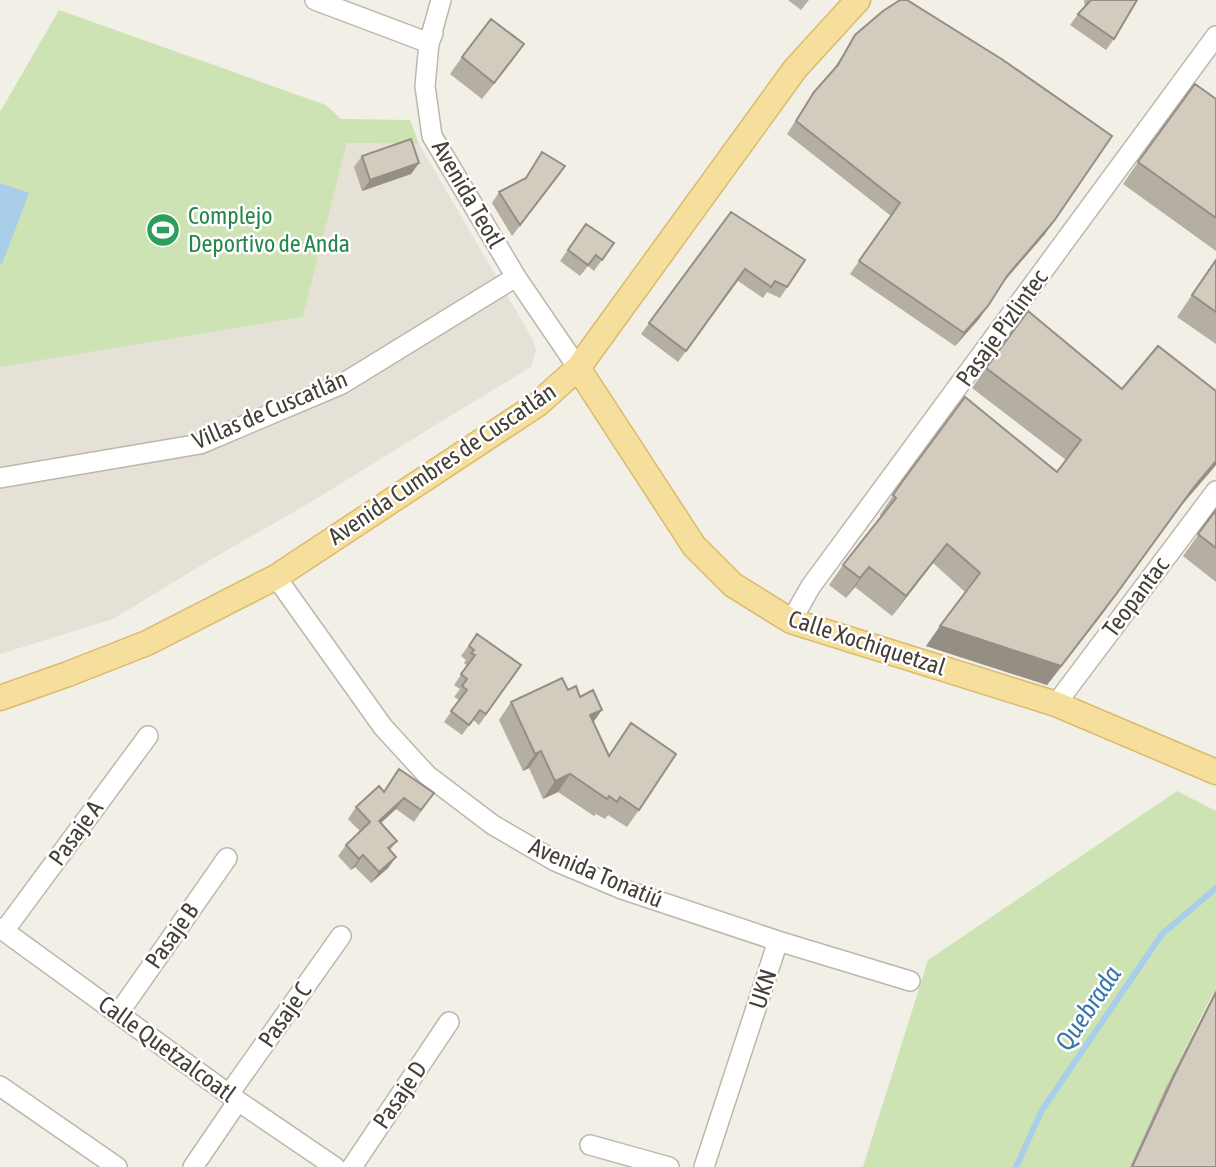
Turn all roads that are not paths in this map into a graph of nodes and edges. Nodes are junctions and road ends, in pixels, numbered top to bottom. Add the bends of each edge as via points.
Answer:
1 (315, 0) edge
2 (441, 0) edge
3 (451, 0) edge
4 (858, 0) edge
5 (1216, 36) edge
6 (429, 43) junction
7 (516, 278) junction
8 (578, 368) junction
9 (0, 478) edge
10 (1216, 491) edge
11 (276, 577) junction
12 (791, 621) junction
13 (0, 697) edge
14 (1056, 704) junction
15 (148, 736) dead end
16 (1216, 772) edge
17 (227, 858) dead end
18 (2, 929) edge
19 (341, 936) dead end
20 (778, 941) junction
21 (910, 981) dead end
22 (118, 1013) junction
23 (449, 1023) dead end
24 (0, 1086) edge
25 (234, 1097) junction
26 (590, 1145) dead end
27 (117, 1167) edge
28 (193, 1167) edge
29 (335, 1167) edge
30 (352, 1167) edge
31 (669, 1167) edge
32 (704, 1167) edge

1 - 6 street
2 - 6 street, Avenida Teotl
3 - 6 street
4 - 8 main road, Avenida Cumbres de Cuscatlán via 795,69
5 - 12 street, Pasaje Pizlintec via 811,586
6 - 7 street, Avenida Teotl via 425,86 432,136
7 - 8 street, Avenida Teotl
7 - 9 street, Villas de Cuscatlán via 342,384 200,444
8 - 11 main road, Avenida Cumbres de Cuscatlán via 538,404
8 - 12 main road, Calle Xochiquetzal via 694,546 733,585
10 - 14 street, Teopantac
11 - 13 main road, Avenida Cumbres de Cuscatlán via 147,643
11 - 20 street, Avenida Tonatiú via 383,727 427,775 493,825 555,861 622,889
12 - 14 main road, Calle Xochiquetzal
14 - 16 main road, Calle Xochiquetzal
15 - 18 street, Pasaje A
17 - 22 street, Pasaje B
18 - 22 street, Calle Quetzalcoatl
19 - 25 street, Pasaje C
20 - 21 street, UKN
20 - 32 street, UKN
22 - 25 street, Calle Quetzalcoatl
23 - 30 street, Pasaje D
24 - 27 street
25 - 28 street, Pasaje C
25 - 29 street, Calle Quetzalcoatl
26 - 31 street

